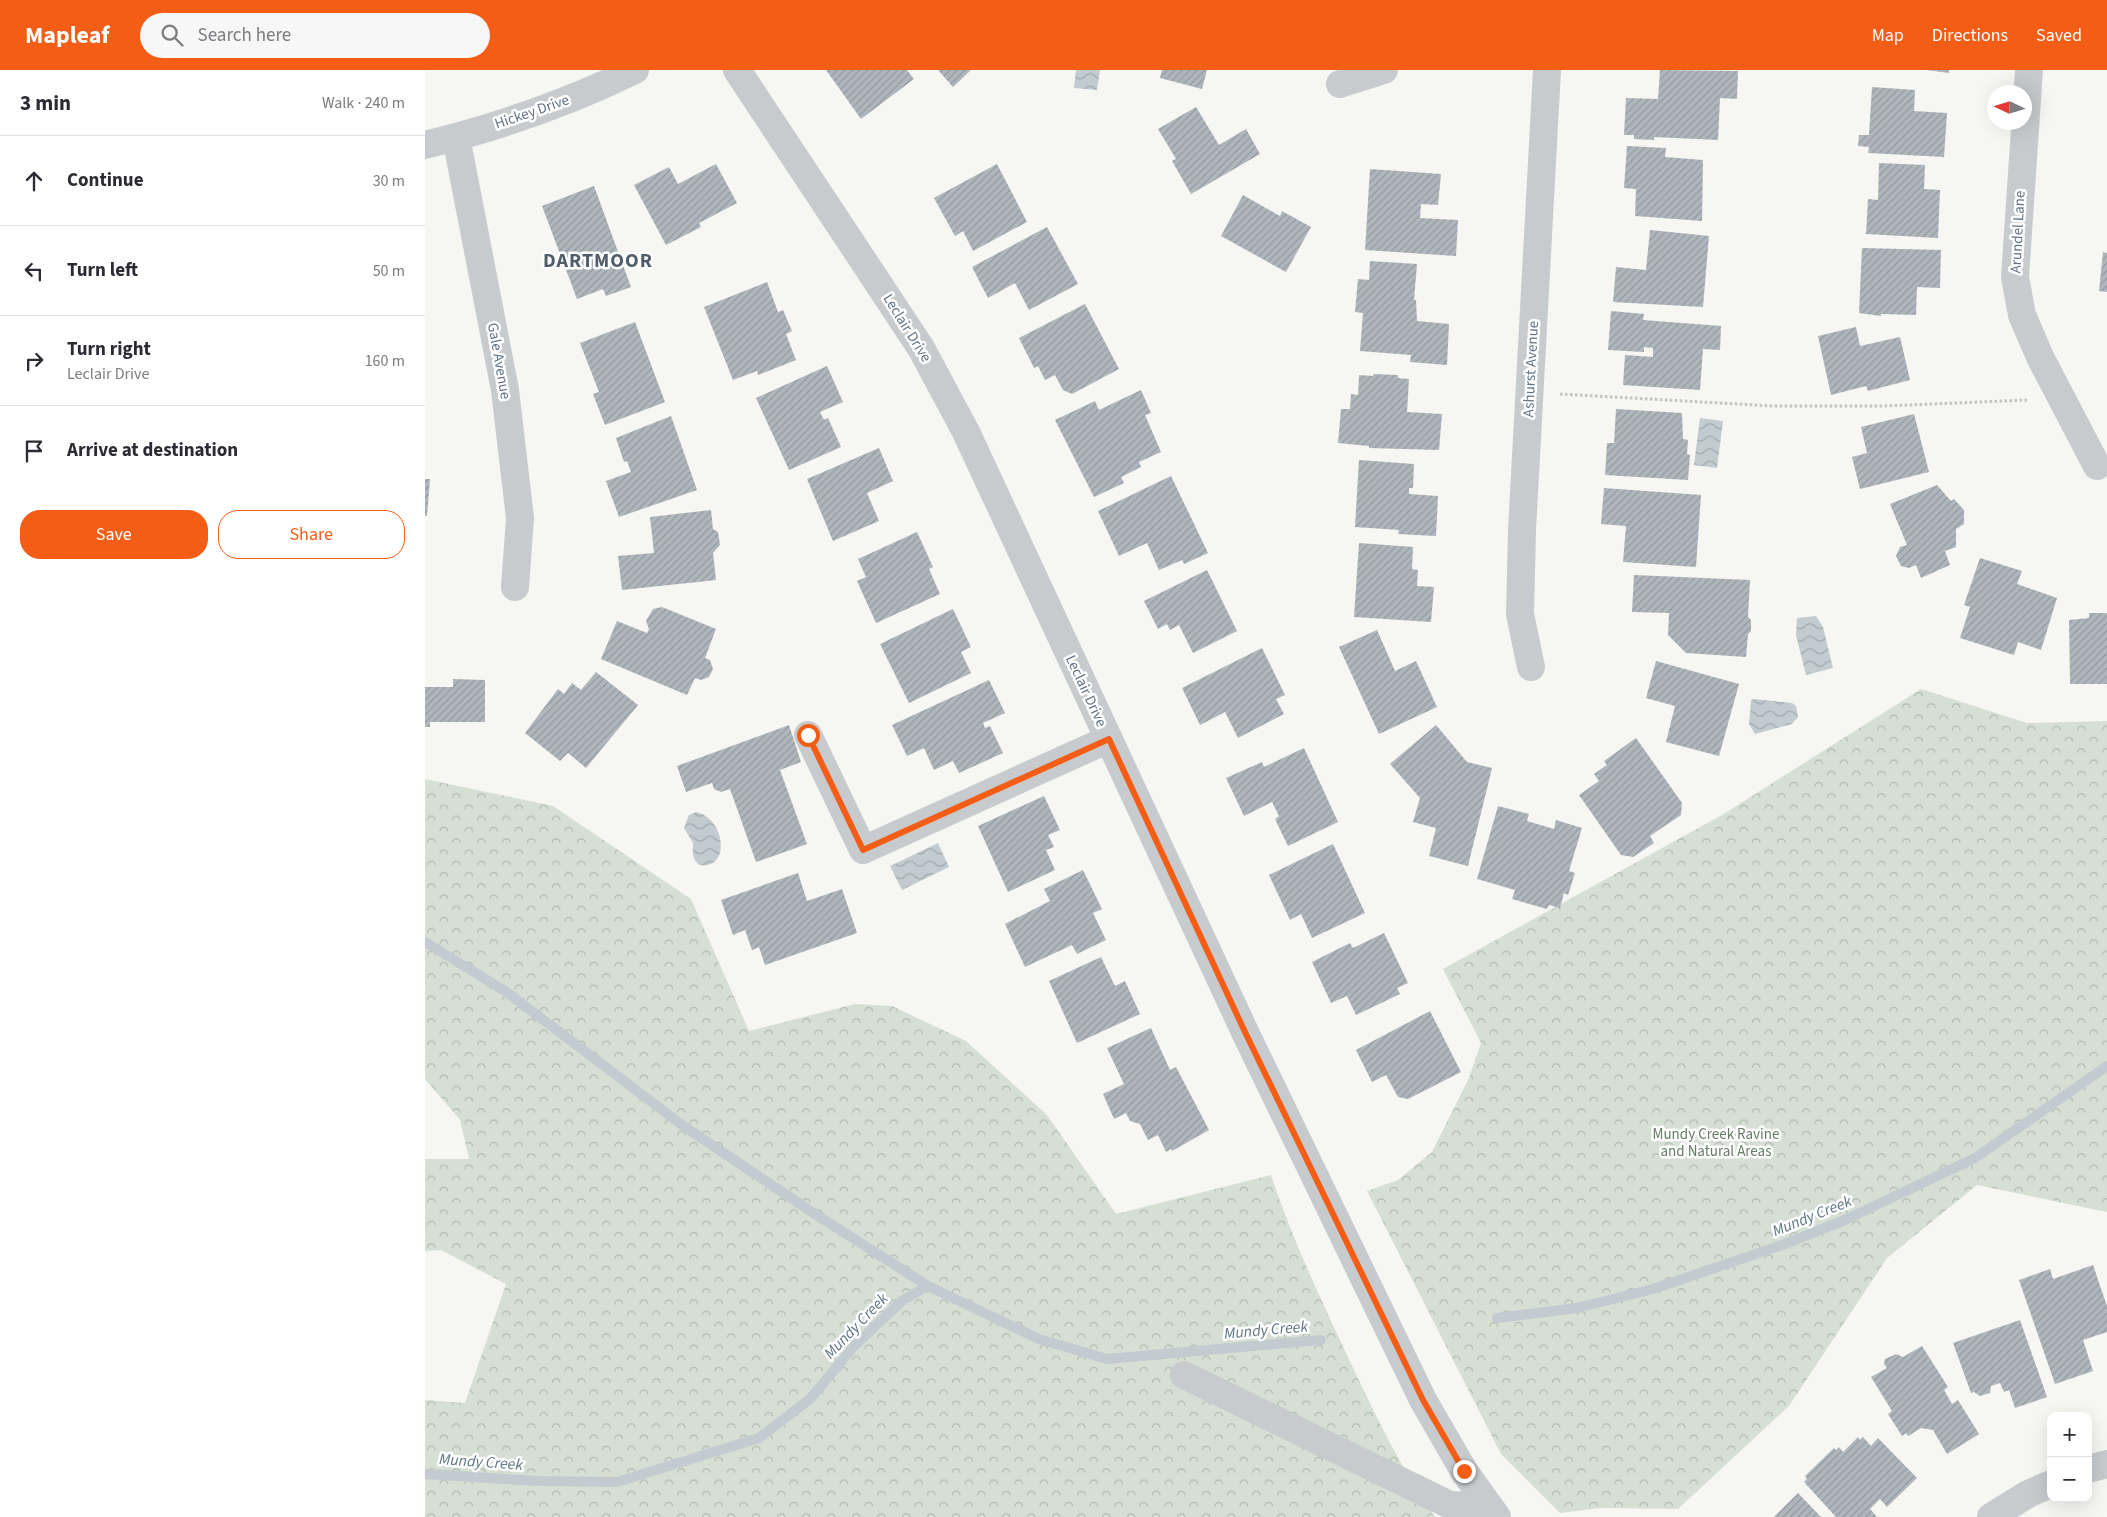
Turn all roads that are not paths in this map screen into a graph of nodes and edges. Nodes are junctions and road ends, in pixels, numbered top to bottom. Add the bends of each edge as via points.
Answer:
1 (635, 70) edge
2 (737, 70) edge
3 (1383, 70) edge
4 (1547, 70) edge
5 (2029, 70) edge
6 (1340, 84) dead end
7 (456, 137) junction
8 (425, 144) edge
9 (2097, 466) dead end
10 (515, 587) dead end
11 (1531, 667) dead end
12 (808, 735) dead end
13 (1109, 739) junction
14 (1185, 1375) dead end
15 (2107, 1464) edge
16 (2092, 1468) edge
17 (2047, 1486) edge
18 (1492, 1511) edge
19 (1991, 1517) edge

1 - 7 street, Hickey Drive via 571,99
2 - 13 street, Leclair Drive via 921,348 940,382
3 - 6 street
4 - 11 street, Ashurst Avenue via 1520,614
5 - 9 street, Arundel Lane via 2015,277 2022,315 2040,357
7 - 8 street, Hickey Drive
7 - 10 street, Gale Avenue via 505,390 520,518
12 - 13 street via 863,850
13 - 18 street, Leclair Drive via 1245,1032 1423,1400 1464,1471
14 - 18 street via 1449,1505
15 - 16 street
17 - 19 street

